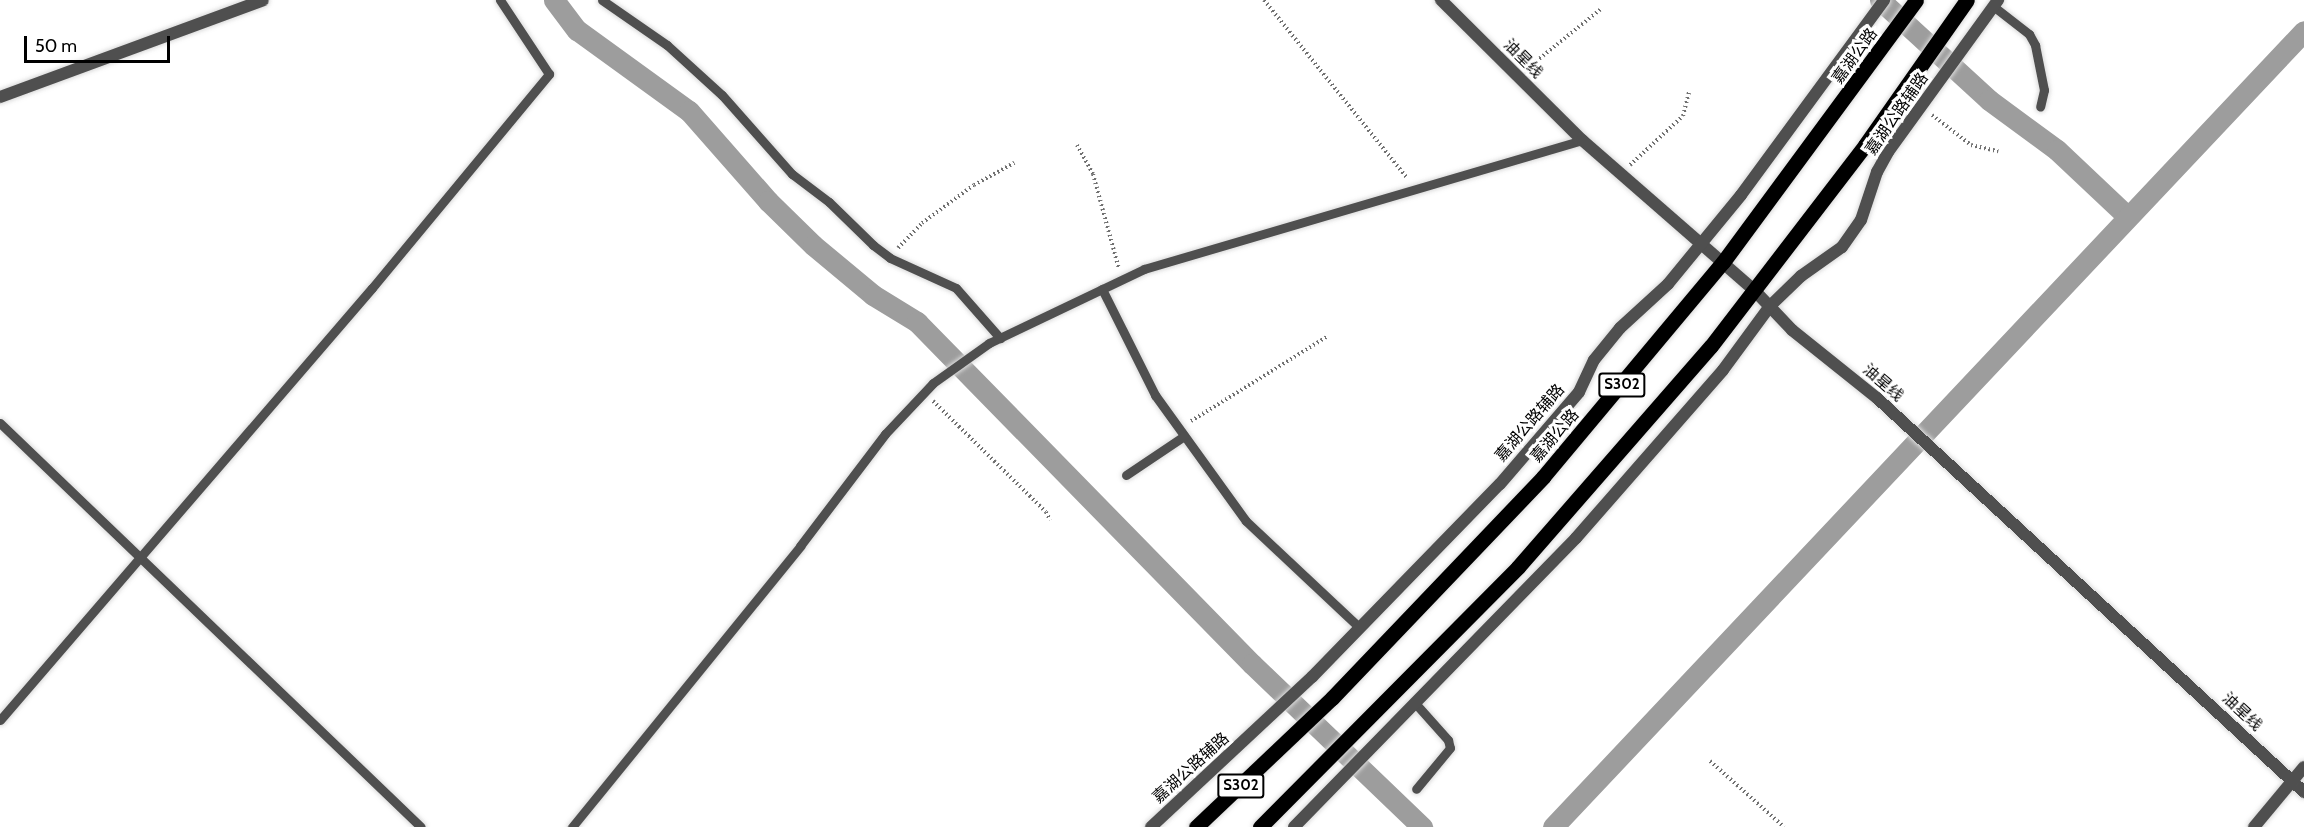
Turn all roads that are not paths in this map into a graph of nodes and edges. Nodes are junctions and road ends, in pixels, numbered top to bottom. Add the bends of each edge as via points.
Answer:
1 (263, 0) edge
2 (500, 0) edge
3 (602, 0) edge
4 (1441, 0) edge
5 (1884, 0) edge
6 (1916, 0) edge
7 (1967, 0) edge
8 (1995, 3) edge
9 (0, 97) edge
10 (2040, 107) dead end
11 (1582, 140) junction
12 (1702, 243) junction
13 (1723, 262) junction
14 (1102, 289) junction
15 (1755, 291) junction
16 (1770, 306) junction
17 (1000, 338) junction
18 (0, 423) edge
19 (1181, 432) junction
20 (1126, 475) dead end
21 (140, 556) junction
22 (1360, 628) junction
23 (1415, 703) junction
24 (0, 720) edge
25 (2304, 767) edge
26 (2292, 781) junction
27 (1416, 789) dead end
28 (2304, 792) edge
29 (421, 827) edge
30 (572, 827) edge
31 (1151, 827) edge
32 (1196, 827) edge
33 (1260, 827) edge
34 (1294, 827) edge
35 (2254, 827) edge

1 - 9 street
2 - 21 lane via 549,74 372,288
3 - 17 lane via 667,45 722,95 792,174 890,258 956,288
4 - 11 street, 油星线
5 - 12 street, 嘉湖公路辅路
6 - 13 main road, 嘉湖公路 / S302
7 - 15 main road, S302
8 - 10 lane via 2029,34 2035,45 2044,90
8 - 16 street, 嘉湖公路辅路 via 1888,152 1876,172 1861,220 1842,247 1801,276
11 - 12 street, 油星线
11 - 14 lane via 1144,269
12 - 13 street, 油星线
12 - 22 street, 嘉湖公路辅路 via 1662,291 1620,328 1594,360 1579,392 1500,484
13 - 15 street, 油星线
13 - 32 main road, 嘉湖公路 / S302 via 1543,477 1332,698
14 - 17 lane
14 - 19 lane via 1155,395
15 - 16 street, 油星线
15 - 33 main road, S302 via 1518,567
16 - 23 street, 嘉湖公路辅路 via 1723,370 1638,469
16 - 26 street, 油星线 via 1792,330 1888,408
17 - 30 lane via 933,383 885,434 800,546
18 - 21 lane
19 - 20 lane
19 - 22 lane via 1246,520
21 - 24 lane
21 - 29 lane
22 - 31 street, 嘉湖公路辅路 via 1260,728
23 - 27 lane via 1448,740 1450,748
23 - 34 street, 嘉湖公路辅路
25 - 26 street
26 - 28 street, 油星线
26 - 35 street

